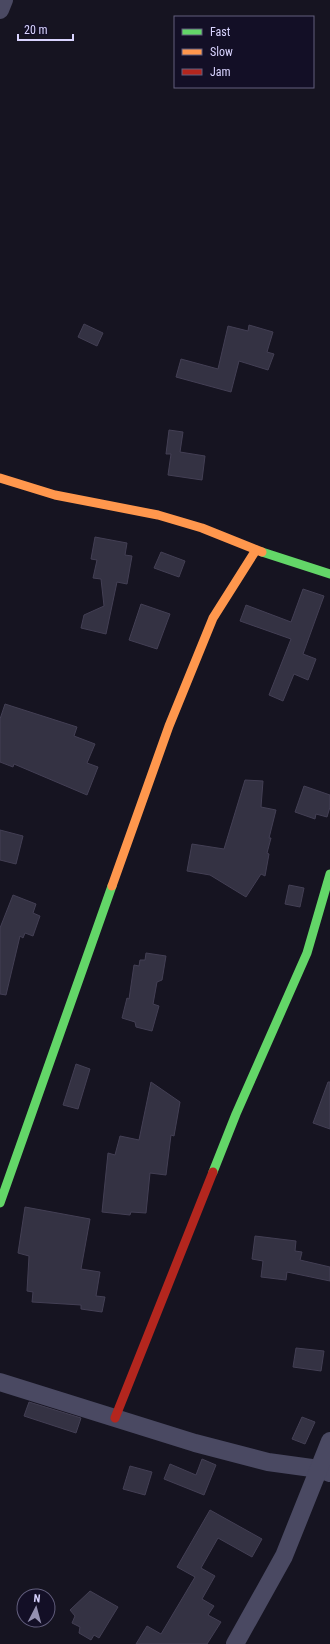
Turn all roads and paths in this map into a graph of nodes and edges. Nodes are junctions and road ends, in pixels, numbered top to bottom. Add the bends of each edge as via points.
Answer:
1 (4, 0) edge
2 (0, 10) edge
3 (0, 478) edge
4 (256, 550) junction
5 (330, 574) edge
6 (330, 874) edge
7 (0, 1203) edge
8 (0, 1382) edge
9 (115, 1418) junction
10 (330, 1441) edge
11 (324, 1471) edge
12 (235, 1644) edge

1 - 2 street
3 - 4 street via 55,495 158,515 202,528
4 - 5 street
4 - 7 street via 213,618 169,726
6 - 9 street via 307,952 236,1114
8 - 9 street
9 - 11 street via 268,1462
10 - 11 street
11 - 12 street via 284,1556

